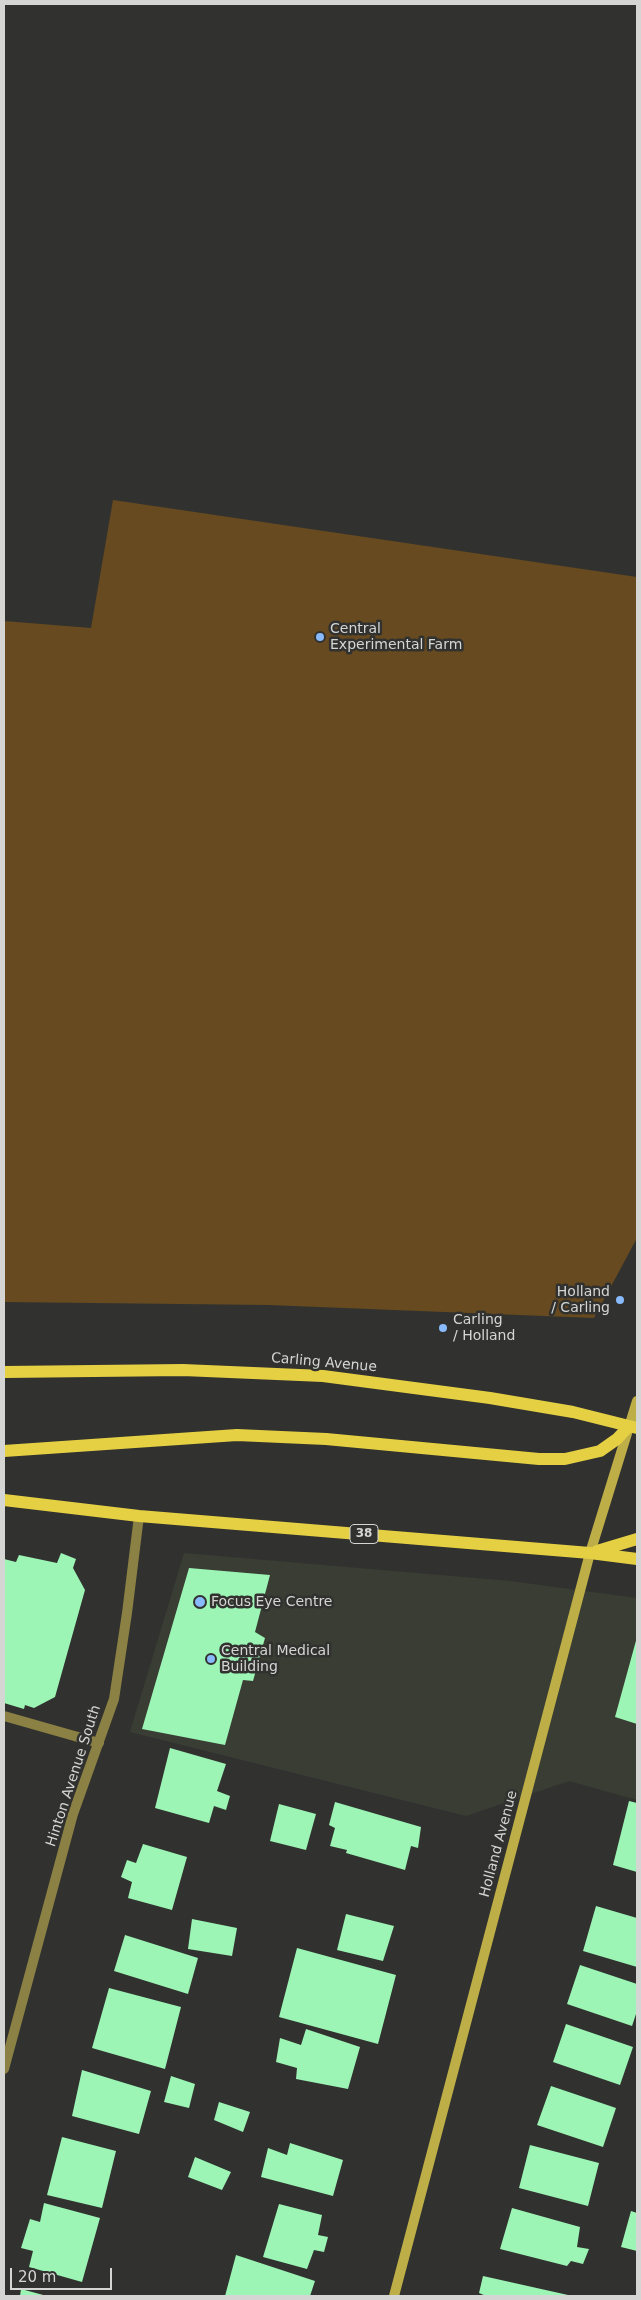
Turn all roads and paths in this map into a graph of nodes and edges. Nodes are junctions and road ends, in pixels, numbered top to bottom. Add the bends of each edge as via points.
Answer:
1 (4, 1372) edge
2 (637, 1401) edge
3 (633, 1427) edge
4 (4, 1451) edge
5 (4, 1500) edge
6 (138, 1516) junction
7 (637, 1539) edge
8 (590, 1553) junction
9 (637, 1559) edge
10 (4, 1716) edge
11 (99, 1743) junction
12 (4, 2069) edge
13 (394, 2296) edge

1 - 3 main road, Carling Avenue via 183,1370 323,1376 490,1398
2 - 3 street, Holland Avenue
3 - 4 main road via 600,1451 565,1459 326,1439 237,1435
3 - 8 street, Holland Avenue
5 - 6 main road, 38
6 - 8 main road, 38
6 - 11 street, Hinton Avenue South via 128,1613 114,1699
7 - 8 main road
8 - 9 main road, 38
8 - 13 street, Holland Avenue
10 - 11 street
11 - 12 street, Hinton Avenue South via 73,1814

